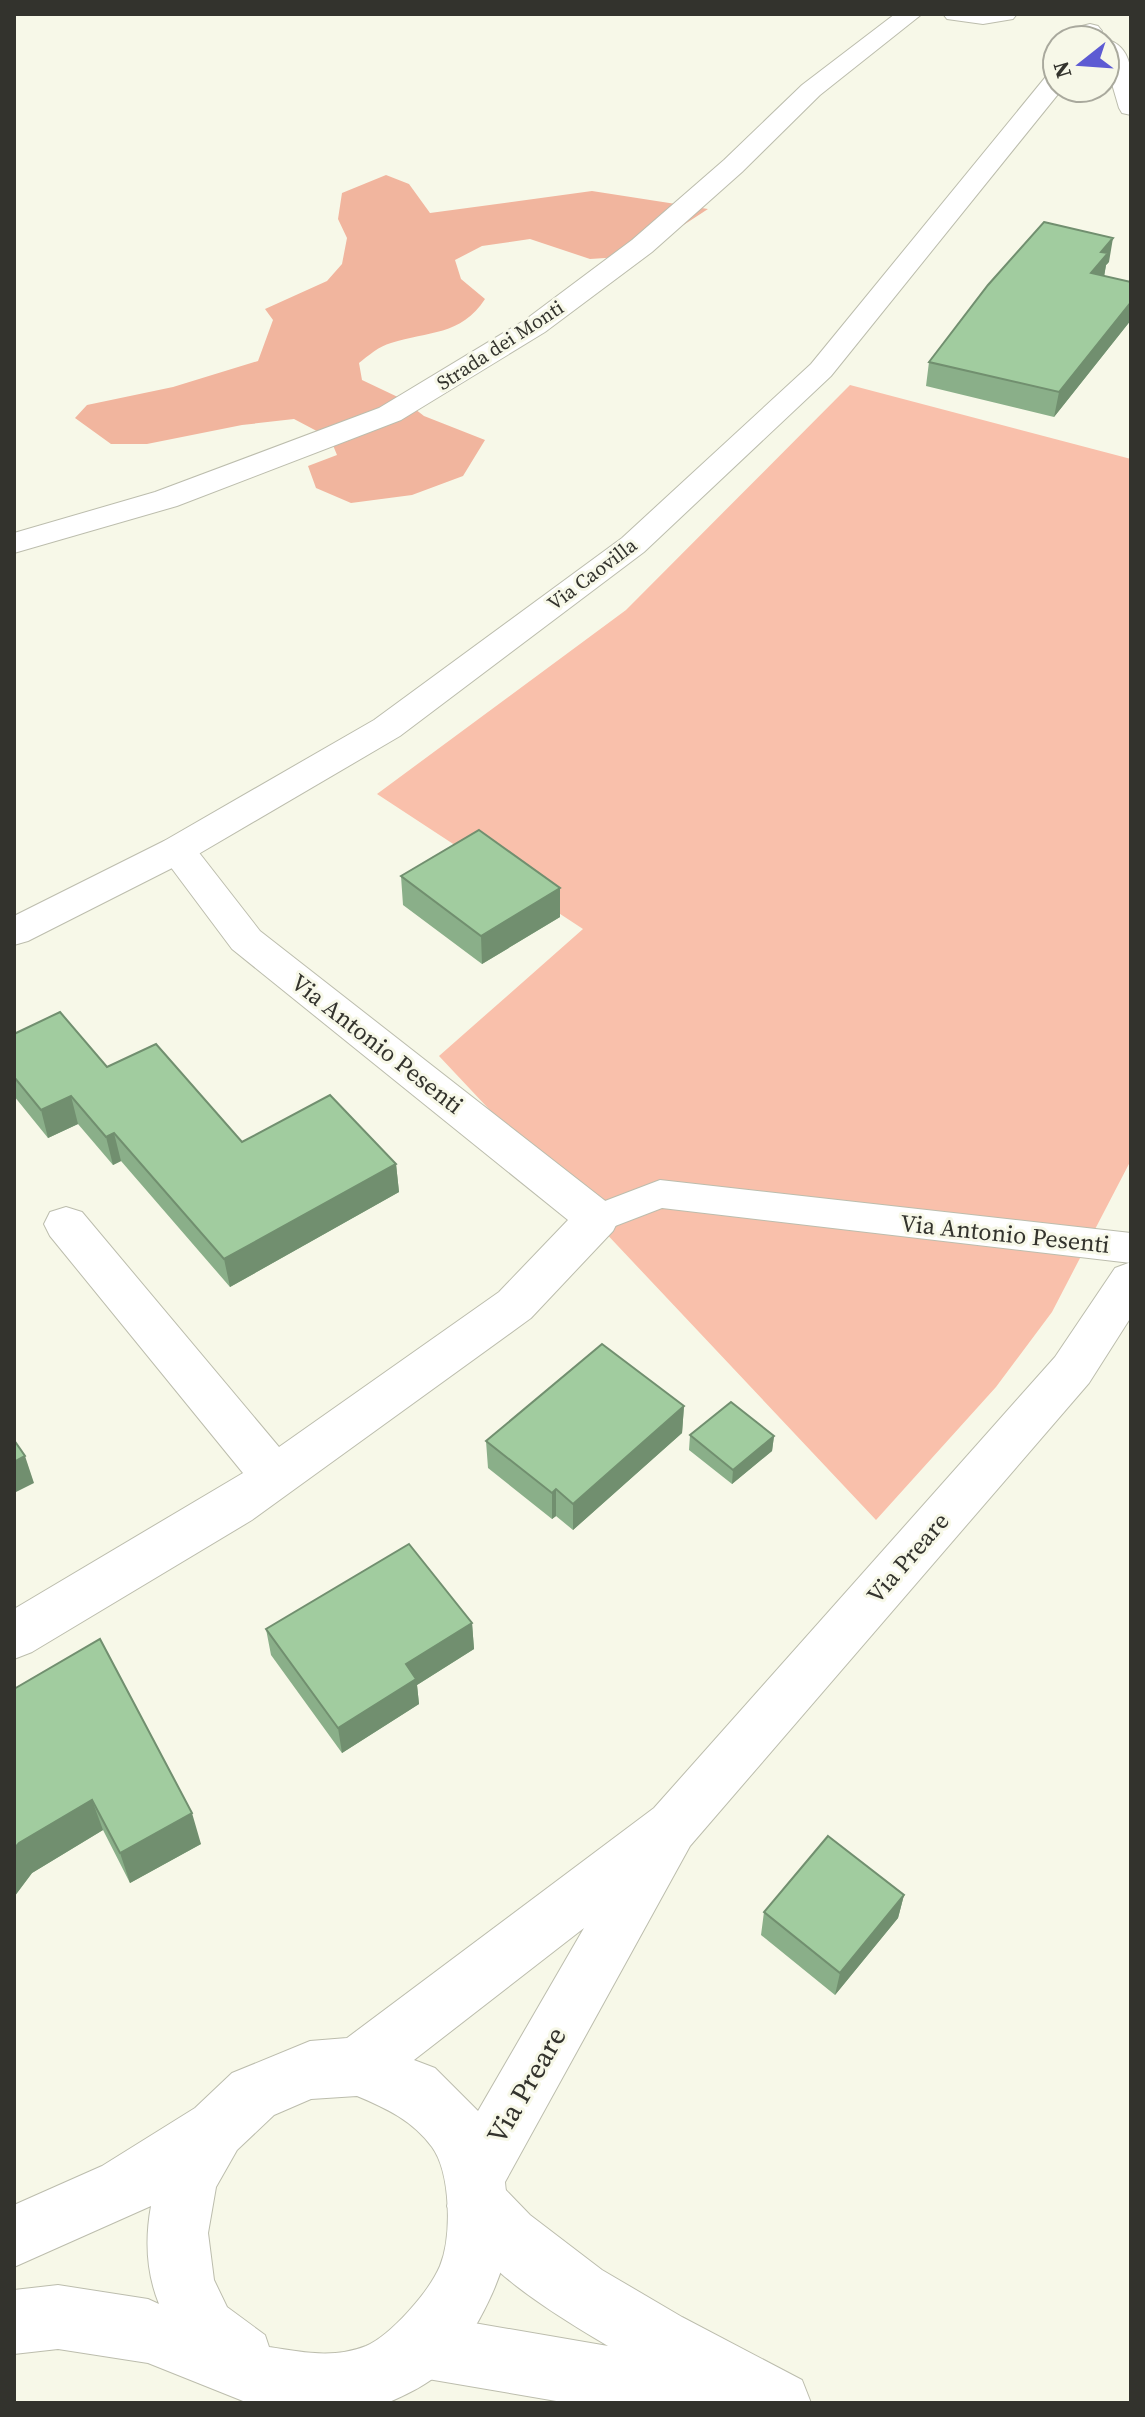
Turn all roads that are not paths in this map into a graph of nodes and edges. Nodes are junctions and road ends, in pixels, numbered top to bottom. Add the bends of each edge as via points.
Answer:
1 (910, 14) edge
2 (955, 14) edge
3 (1005, 14) edge
4 (1121, 73) edge
5 (1041, 99) edge
6 (1131, 108) edge
7 (14, 543) edge
8 (177, 850) junction
9 (14, 932) edge
10 (597, 1219) junction
11 (66, 1224) dead end
12 (1131, 1248) edge
13 (1131, 1280) edge
14 (275, 1477) junction
15 (14, 1636) edge
16 (673, 1826) junction
17 (357, 2067) junction
18 (216, 2129) junction
19 (476, 2191) junction
20 (14, 2236) edge
21 (14, 2322) edge
22 (422, 2346) junction
23 (268, 2379) junction
24 (760, 2403) edge
25 (779, 2403) edge

1 - 7 main road, Strada dei Monti via 811,90 642,246 535,326 390,414 166,499
2 - 3 main road
4 - 6 main road
5 - 8 main road, Via Caovilla via 821,370 633,545 387,728
8 - 9 main road, Via Caovilla
8 - 10 main road, Via Antonio Pesenti via 246,940
10 - 12 lane, Via Antonio Pesenti via 660,1194
10 - 14 main road, Via Antonio Pesenti via 515,1305
11 - 14 main road
13 - 16 main road, Via Preare via 1072,1370
14 - 15 main road, Via Antonio Pesenti
16 - 17 main road, Via Preare
16 - 19 main road, Via Preare
17 - 18 main road via 310,2070 253,2094
17 - 19 main road via 414,2089 455,2128
18 - 20 main road via 124,2188
18 - 23 main road via 187,2178 177,2233 183,2285 205,2329
19 - 22 main road via 479,2227 468,2280
19 - 25 main road via 503,2234 619,2317
21 - 23 main road via 58,2317 148,2331
22 - 23 main road via 380,2374 326,2388
22 - 24 main road

